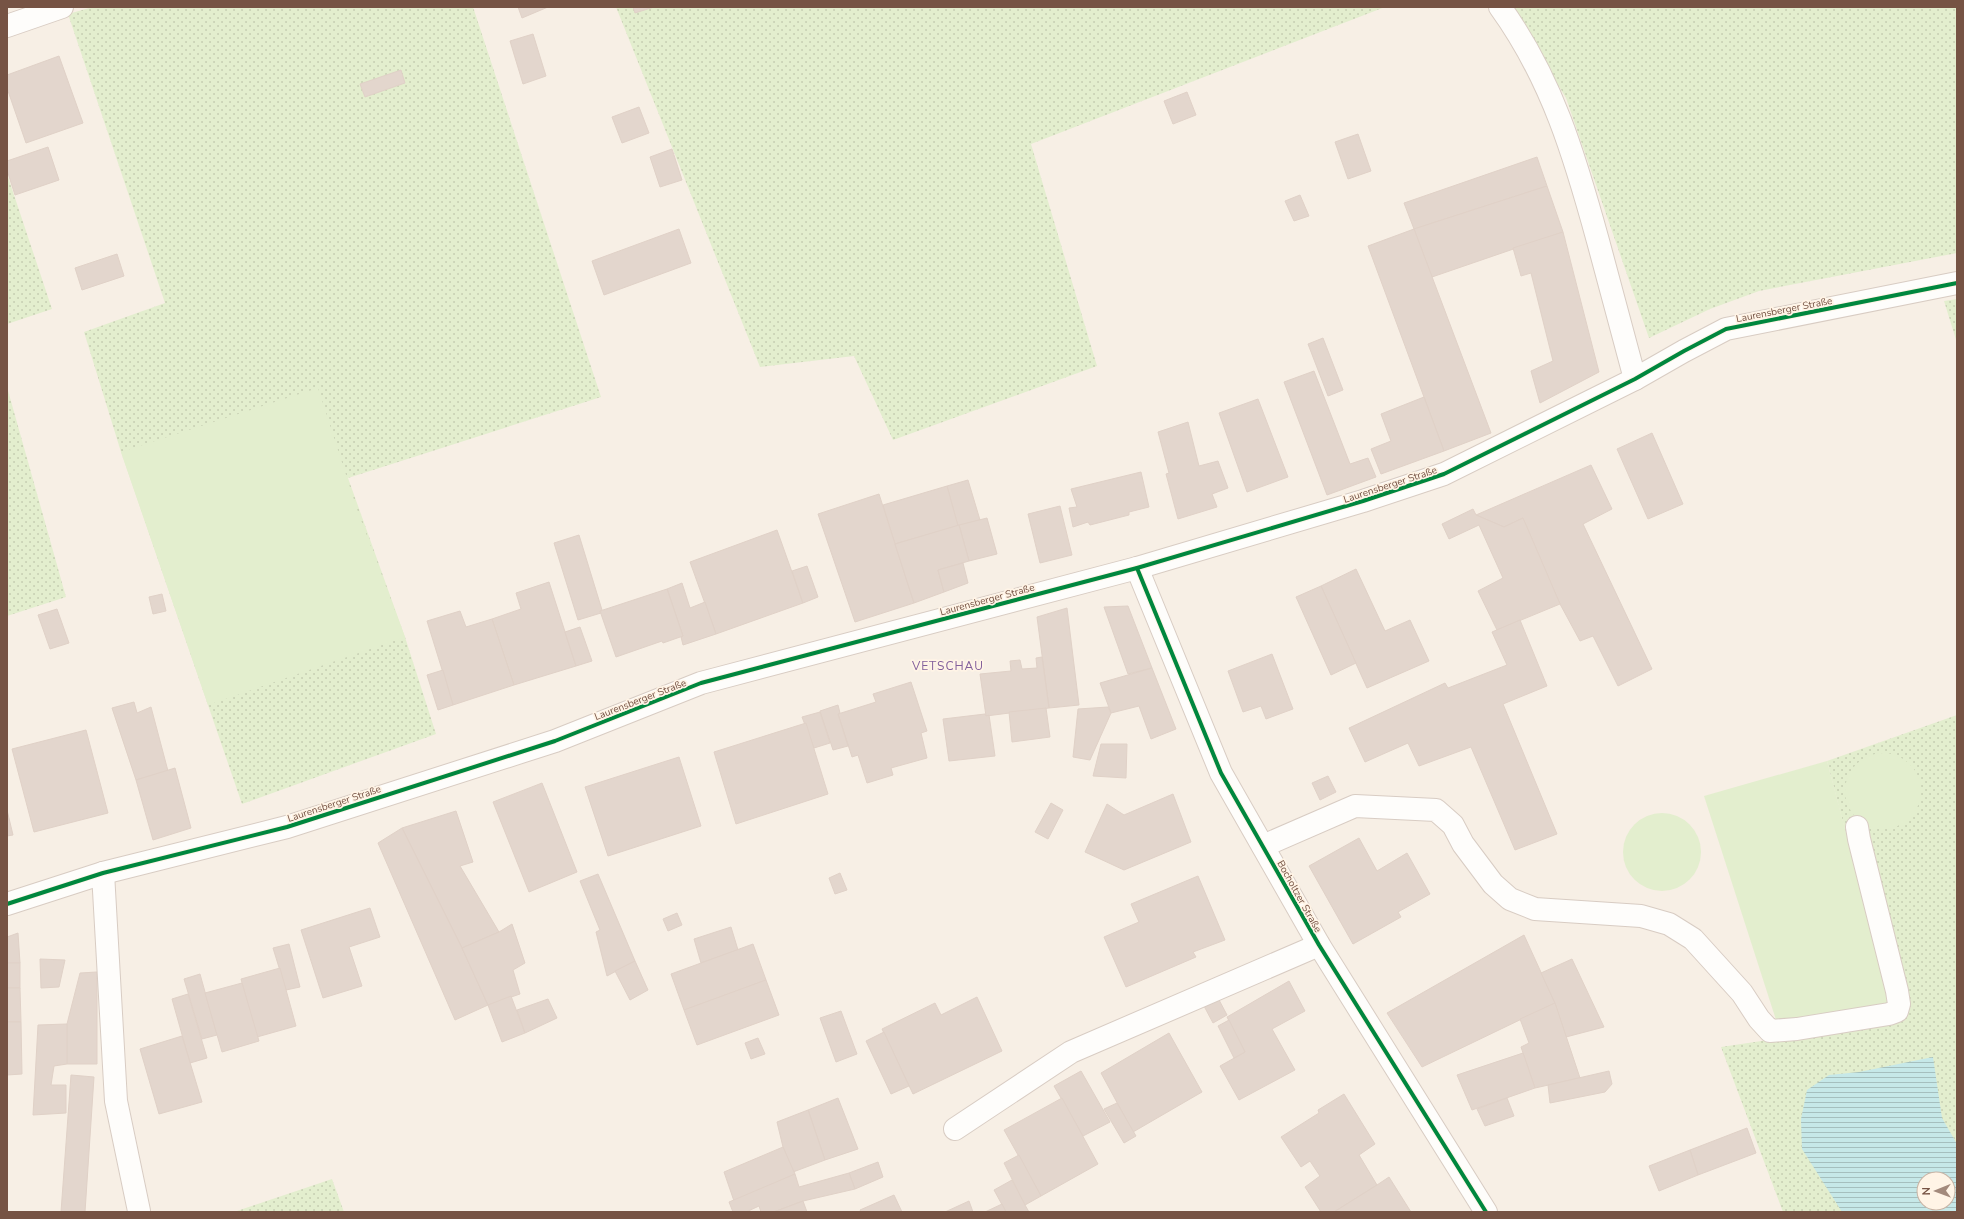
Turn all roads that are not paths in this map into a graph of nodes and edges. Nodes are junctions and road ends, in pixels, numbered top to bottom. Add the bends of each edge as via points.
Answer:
1 (62, 7) edge
2 (1500, 7) edge
3 (7, 26) edge
4 (1957, 283) edge
5 (1635, 379) junction
6 (1137, 568) junction
7 (1857, 827) dead end
8 (1263, 846) junction
9 (103, 873) junction
10 (7, 904) edge
11 (1319, 945) junction
12 (955, 1129) dead end
13 (139, 1211) edge
14 (1486, 1212) edge

1 - 3 street
2 - 5 street via 1542,75 1562,125 1577,168
4 - 5 street, Laurensberger Straße via 1726,329
5 - 6 street, Laurensberger Straße via 1444,474 1284,526
6 - 8 street, Bocholtzer Straße via 1220,773
6 - 9 street, Laurensberger Straße via 701,683 555,740 294,824
7 - 8 street via 1897,991 1897,1011 1770,1031 1742,993 1693,939 1669,924 1641,916 1535,909 1510,899 1493,884 1452,825 1436,810 1355,806
8 - 11 street, Bocholtzer Straße
9 - 10 street, Laurensberger Straße
9 - 13 street via 116,1101
11 - 12 street via 1071,1052
11 - 14 street, Bocholtzer Straße

